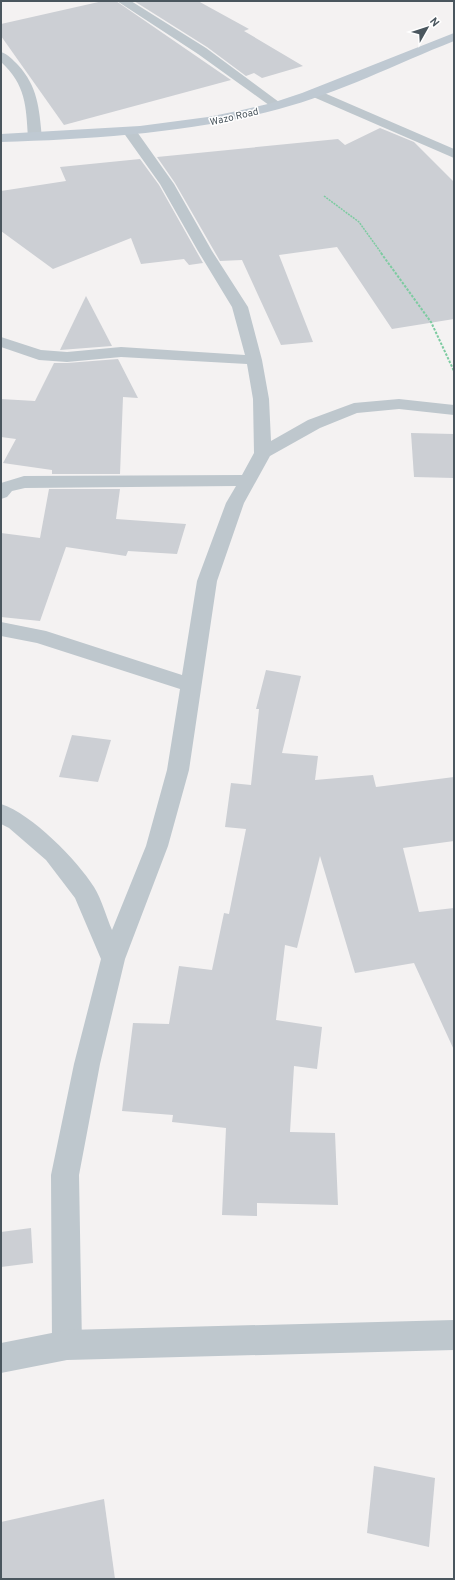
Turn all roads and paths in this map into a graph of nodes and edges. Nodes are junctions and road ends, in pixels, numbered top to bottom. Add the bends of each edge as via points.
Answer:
1 (123, 1) edge
2 (454, 37) edge
3 (1, 56) edge
4 (315, 93) junction
5 (278, 105) junction
6 (130, 132) junction
7 (34, 137) junction
8 (1, 138) edge
9 (454, 154) edge
10 (324, 196) dead end
11 (1, 342) edge
12 (254, 360) junction
13 (454, 370) edge
14 (454, 410) edge
15 (263, 453) junction
16 (248, 480) junction
17 (1, 493) edge
18 (1, 629) edge
19 (191, 685) junction
20 (1, 813) edge
21 (113, 959) junction
22 (454, 1335) edge
23 (67, 1345) junction
24 (1, 1358) edge

1 - 5 street via 202,51
2 - 4 main road, Wazo Road
3 - 7 street via 15,67 31,96
4 - 5 main road, Wazo Road
4 - 9 street
5 - 6 main road, Wazo Road via 178,127
6 - 7 main road, Wazo Road
6 - 12 street via 167,184 240,307
7 - 8 main road, Wazo Road
10 - 13 path via 359,222 431,322
11 - 12 street via 39,355 67,357 121,352
12 - 15 street via 261,399
14 - 15 street via 398,404 354,408 314,424
15 - 16 street
16 - 17 street via 24,482 6,487
16 - 19 street via 235,503 207,581
18 - 19 street via 39,636
19 - 21 street via 178,770 157,846
20 - 21 street via 17,822 54,854 85,893
21 - 23 street via 87,1064 65,1175
22 - 23 street
23 - 24 street

